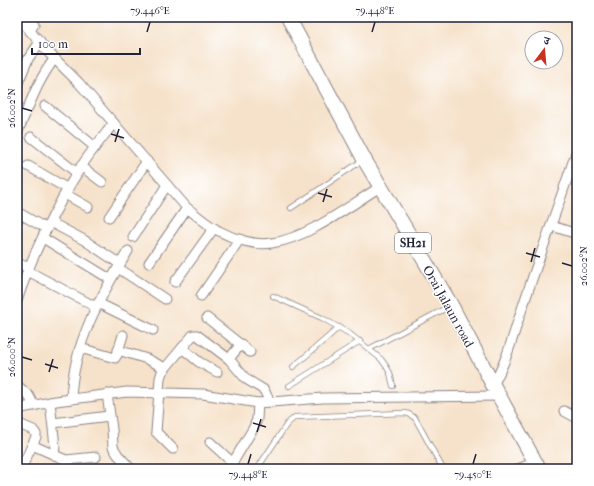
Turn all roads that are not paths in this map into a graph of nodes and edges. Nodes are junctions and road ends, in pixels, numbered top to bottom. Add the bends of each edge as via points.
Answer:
1 (18, 17) edge
2 (28, 17) edge
3 (289, 17) edge
4 (32, 28) junction
5 (40, 42) junction
6 (55, 58) junction
7 (17, 85) edge
8 (45, 106) dead end
9 (114, 123) junction
10 (17, 134) edge
11 (31, 137) dead end
12 (95, 147) junction
13 (577, 150) edge
14 (364, 159) junction
15 (147, 161) junction
16 (28, 166) dead end
17 (79, 170) junction
18 (102, 182) dead end
19 (168, 185) junction
20 (380, 187) junction
21 (67, 191) junction
22 (88, 207) dead end
23 (187, 208) junction
24 (291, 208) dead end
25 (17, 212) edge
26 (109, 217) dead end
27 (49, 226) junction
28 (552, 226) junction
29 (214, 228) junction
30 (577, 234) edge
31 (133, 237) dead end
32 (43, 238) junction
33 (240, 239) junction
34 (128, 251) dead end
35 (17, 263) edge
36 (149, 263) dead end
37 (119, 266) junction
38 (29, 270) junction
39 (110, 279) junction
40 (175, 282) dead end
41 (201, 296) dead end
42 (273, 296) dead end
43 (18, 297) edge
44 (165, 299) dead end
45 (97, 305) junction
46 (451, 306) junction
47 (207, 318) dead end
48 (339, 327) junction
49 (153, 330) dead end
50 (123, 335) dead end
51 (360, 341) junction
52 (241, 344) junction
53 (80, 348) junction
54 (182, 348) junction
55 (369, 349) junction
56 (118, 350) junction
57 (250, 352) dead end
58 (230, 358) junction
59 (293, 367) dead end
60 (165, 368) junction
61 (217, 372) dead end
62 (17, 385) edge
63 (289, 386) dead end
64 (393, 386) dead end
65 (496, 390) junction
66 (159, 392) junction
67 (107, 394) junction
68 (71, 399) junction
69 (50, 402) junction
70 (270, 402) junction
71 (258, 403) junction
72 (26, 408) edge
73 (564, 411) dead end
74 (109, 416) junction
75 (577, 418) edge
76 (53, 423) junction
77 (18, 427) edge
78 (210, 442) dead end
79 (32, 445) junction
80 (173, 449) dead end
81 (54, 455) junction
82 (96, 456) dead end
83 (66, 460) junction
84 (537, 465) edge
85 (231, 466) edge
86 (126, 467) edge
87 (21, 469) edge
88 (62, 469) edge
89 (257, 469) edge
90 (443, 469) edge
91 (518, 469) edge

1 - 4 street
2 - 4 street
3 - 14 main road, Orai Jalaun road / SH21
4 - 5 street
5 - 6 street
5 - 7 street via 28,59
6 - 9 street
6 - 10 street via 38,84
8 - 12 street
9 - 12 street
9 - 15 street
11 - 17 street
12 - 17 street
13 - 28 street
14 - 20 main road, Orai Jalaun road / SH21
14 - 24 lane
15 - 19 street
15 - 26 street
16 - 21 street
17 - 18 street
17 - 21 street
19 - 23 street
19 - 31 street
20 - 33 street via 328,220 284,240 256,243
20 - 46 main road, Orai Jalaun road / SH21
21 - 22 street
21 - 27 street
23 - 29 street
23 - 36 street
25 - 27 street
27 - 32 street
27 - 37 street via 84,240
28 - 30 street
28 - 65 street
29 - 33 street
29 - 40 street
32 - 38 street
32 - 39 street
33 - 41 street
34 - 37 street
35 - 38 street
37 - 39 street
37 - 44 street
38 - 43 street
38 - 45 street
39 - 45 street
42 - 48 lane
45 - 49 street
45 - 53 street
46 - 55 lane
46 - 65 main road, Orai Jalaun road / SH21
47 - 52 street
48 - 51 lane
48 - 59 lane
50 - 56 street
51 - 55 lane
51 - 63 lane
52 - 57 street
52 - 58 street
53 - 56 street via 113,358 116,357
53 - 68 street via 73,374
54 - 58 street via 195,335
54 - 60 street
54 - 61 street
55 - 64 lane via 386,366
56 - 60 street
58 - 70 street via 246,378 264,390
60 - 66 street via 160,378
62 - 72 street via 32,400
65 - 70 street
65 - 84 main road, Orai Jalaun road / SH21
66 - 67 street
66 - 71 street via 203,394
66 - 80 street via 156,432
67 - 68 street
67 - 74 street
68 - 69 street
69 - 72 street
69 - 76 street
70 - 71 street
71 - 85 street via 257,420
72 - 77 street
73 - 75 street
74 - 76 street
74 - 86 street via 114,451
76 - 81 street
77 - 79 street via 35,431 36,437
78 - 85 street
79 - 81 street
79 - 87 street
81 - 83 street
82 - 83 street
83 - 88 street
84 - 91 street
89 - 90 lane via 287,424 295,417 405,413 415,418

